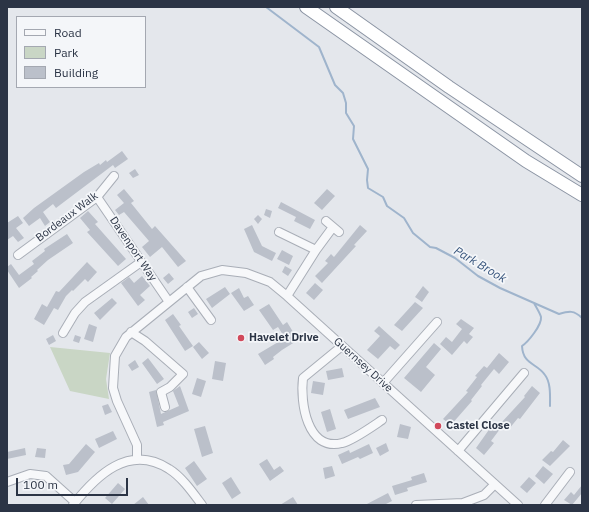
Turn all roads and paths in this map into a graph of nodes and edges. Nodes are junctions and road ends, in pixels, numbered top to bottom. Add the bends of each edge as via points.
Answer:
1 (306, 7) edge
2 (336, 7) edge
3 (114, 176) dead end
4 (582, 176) edge
5 (582, 195) edge
6 (97, 197) junction
7 (326, 221) dead end
8 (279, 232) dead end
9 (316, 250) junction
10 (18, 255) dead end
11 (141, 262) junction
12 (187, 287) junction
13 (287, 296) junction
14 (169, 302) junction
15 (211, 320) dead end
16 (437, 322) dead end
17 (131, 332) junction
18 (63, 333) dead end
19 (342, 346) junction
20 (524, 373) dead end
21 (383, 383) junction
22 (165, 407) dead end
23 (382, 420) dead end
24 (458, 451) junction
25 (137, 460) junction
26 (570, 472) dead end
27 (7, 482) edge
28 (495, 484) junction
29 (74, 503) edge
30 (202, 505) edge
31 (416, 505) edge
32 (518, 505) edge
33 (545, 505) edge

1 - 5 highway via 526,161
2 - 4 highway via 455,92
3 - 6 street, Bordeaux Walk
6 - 10 street, Bordeaux Walk
6 - 11 street, Davenport Way
7 - 9 street via 336,230
8 - 9 street
9 - 13 street
11 - 14 street, Davenport Way
11 - 18 street via 85,302
12 - 13 street, Guernsey Drive via 201,276 222,270 246,273 270,282
12 - 14 street, Guernsey Drive
12 - 15 street
13 - 19 street, Guernsey Drive
14 - 17 street, Guernsey Drive
16 - 21 street
17 - 22 street via 183,374 161,392
17 - 25 street, Guernsey Drive via 115,356 113,388 138,445
19 - 21 street, Guernsey Drive
19 - 23 street via 303,378 302,403 308,424 318,438 331,444 343,443
20 - 24 street
21 - 24 street, Guernsey Drive
24 - 28 street, Guernsey Drive
25 - 29 street via 108,468
25 - 30 street via 149,461 169,469
26 - 33 street
27 - 29 street via 30,474 46,476
28 - 31 street via 484,495 463,503
28 - 32 street, Guernsey Drive

